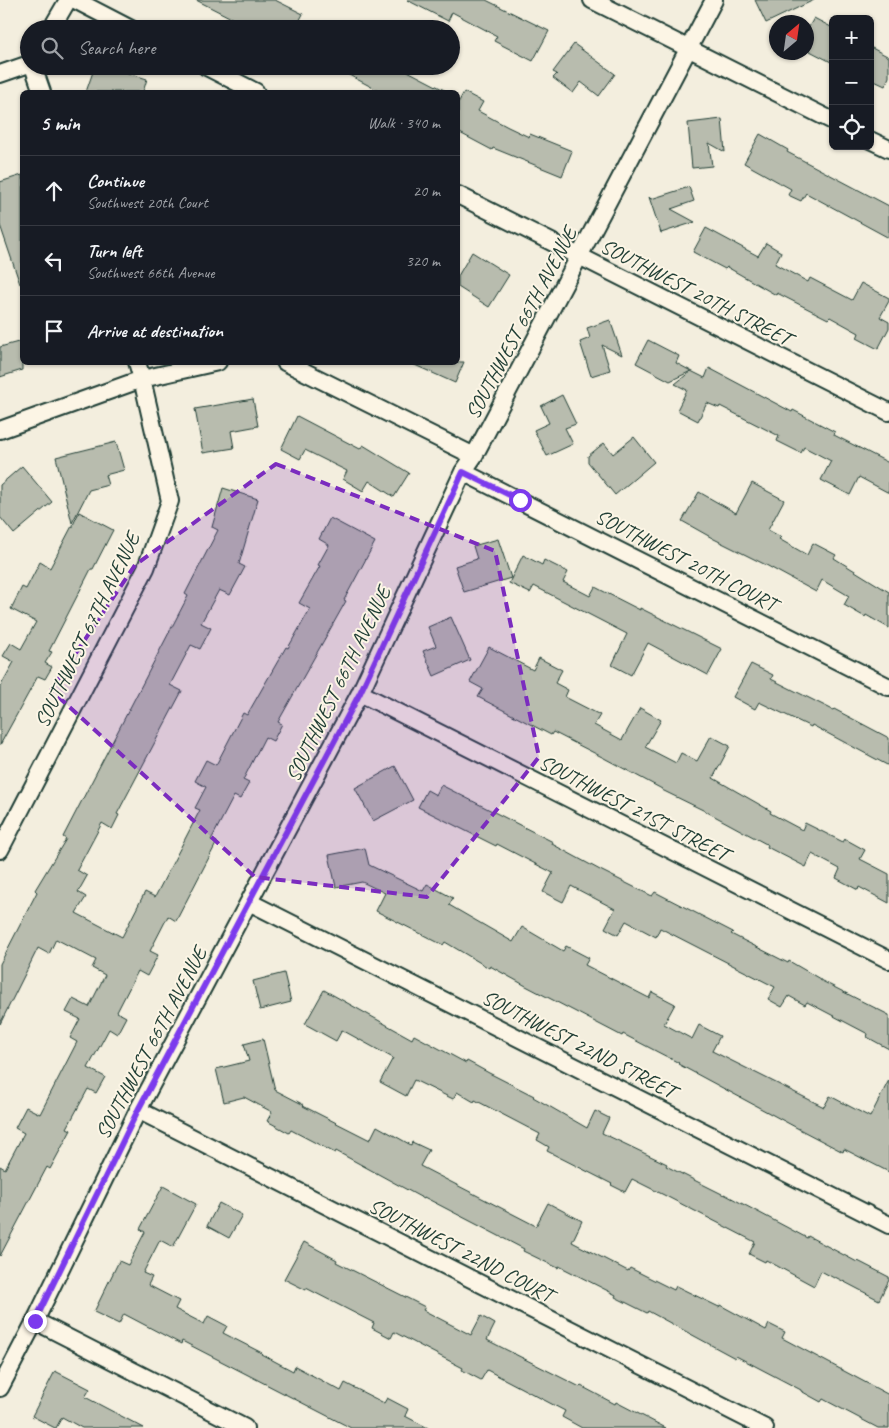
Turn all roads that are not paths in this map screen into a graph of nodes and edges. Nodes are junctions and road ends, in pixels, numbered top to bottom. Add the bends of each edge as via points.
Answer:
1 (68, 0) edge
2 (75, 0) edge
3 (592, 0) edge
4 (714, 0) edge
5 (56, 20) edge
6 (114, 20) edge
7 (688, 49) junction
8 (20, 67) edge
9 (0, 74) edge
10 (36, 75) edge
11 (223, 75) edge
12 (41, 90) edge
13 (252, 90) edge
14 (829, 119) edge
15 (874, 142) edge
16 (889, 150) edge
17 (460, 196) edge
18 (580, 257) junction
19 (138, 365) edge
20 (204, 365) edge
21 (291, 365) edge
22 (142, 378) junction
23 (889, 412) edge
24 (0, 430) edge
25 (474, 456) junction
26 (463, 472) junction
27 (889, 687) edge
28 (360, 693) junction
29 (0, 850) edge
30 (250, 902) junction
31 (889, 960) edge
32 (138, 1110) junction
33 (889, 1225) edge
34 (35, 1321) junction
35 (0, 1388) edge
36 (245, 1428) edge
37 (765, 1428) edge

1 - 5 street
2 - 6 street
3 - 7 street
4 - 7 street, SOUTHWEST 66TH AVENUE
7 - 14 street
7 - 18 street, SOUTHWEST 66TH AVENUE
8 - 9 street
10 - 12 street
11 - 13 street
15 - 16 street
17 - 18 street, SOUTHWEST 20TH STREET
18 - 23 street, SOUTHWEST 20TH STREET
18 - 25 street, SOUTHWEST 66TH AVENUE
19 - 22 street, SOUTHWEST 67TH AVENUE
20 - 22 street
21 - 25 street
22 - 24 street
22 - 29 street, SOUTHWEST 67TH AVENUE via 170,501 146,568
25 - 26 street, SOUTHWEST 66TH AVENUE
26 - 27 street, SOUTHWEST 20TH COURT
26 - 28 street, SOUTHWEST 66TH AVENUE
28 - 30 street, SOUTHWEST 66TH AVENUE
28 - 31 street, SOUTHWEST 21ST STREET
30 - 32 street, SOUTHWEST 66TH AVENUE
30 - 33 street, SOUTHWEST 22ND STREET
32 - 34 street, SOUTHWEST 66TH AVENUE
32 - 37 street, SOUTHWEST 22ND COURT
34 - 35 street, SOUTHWEST 66TH AVENUE
34 - 36 street

